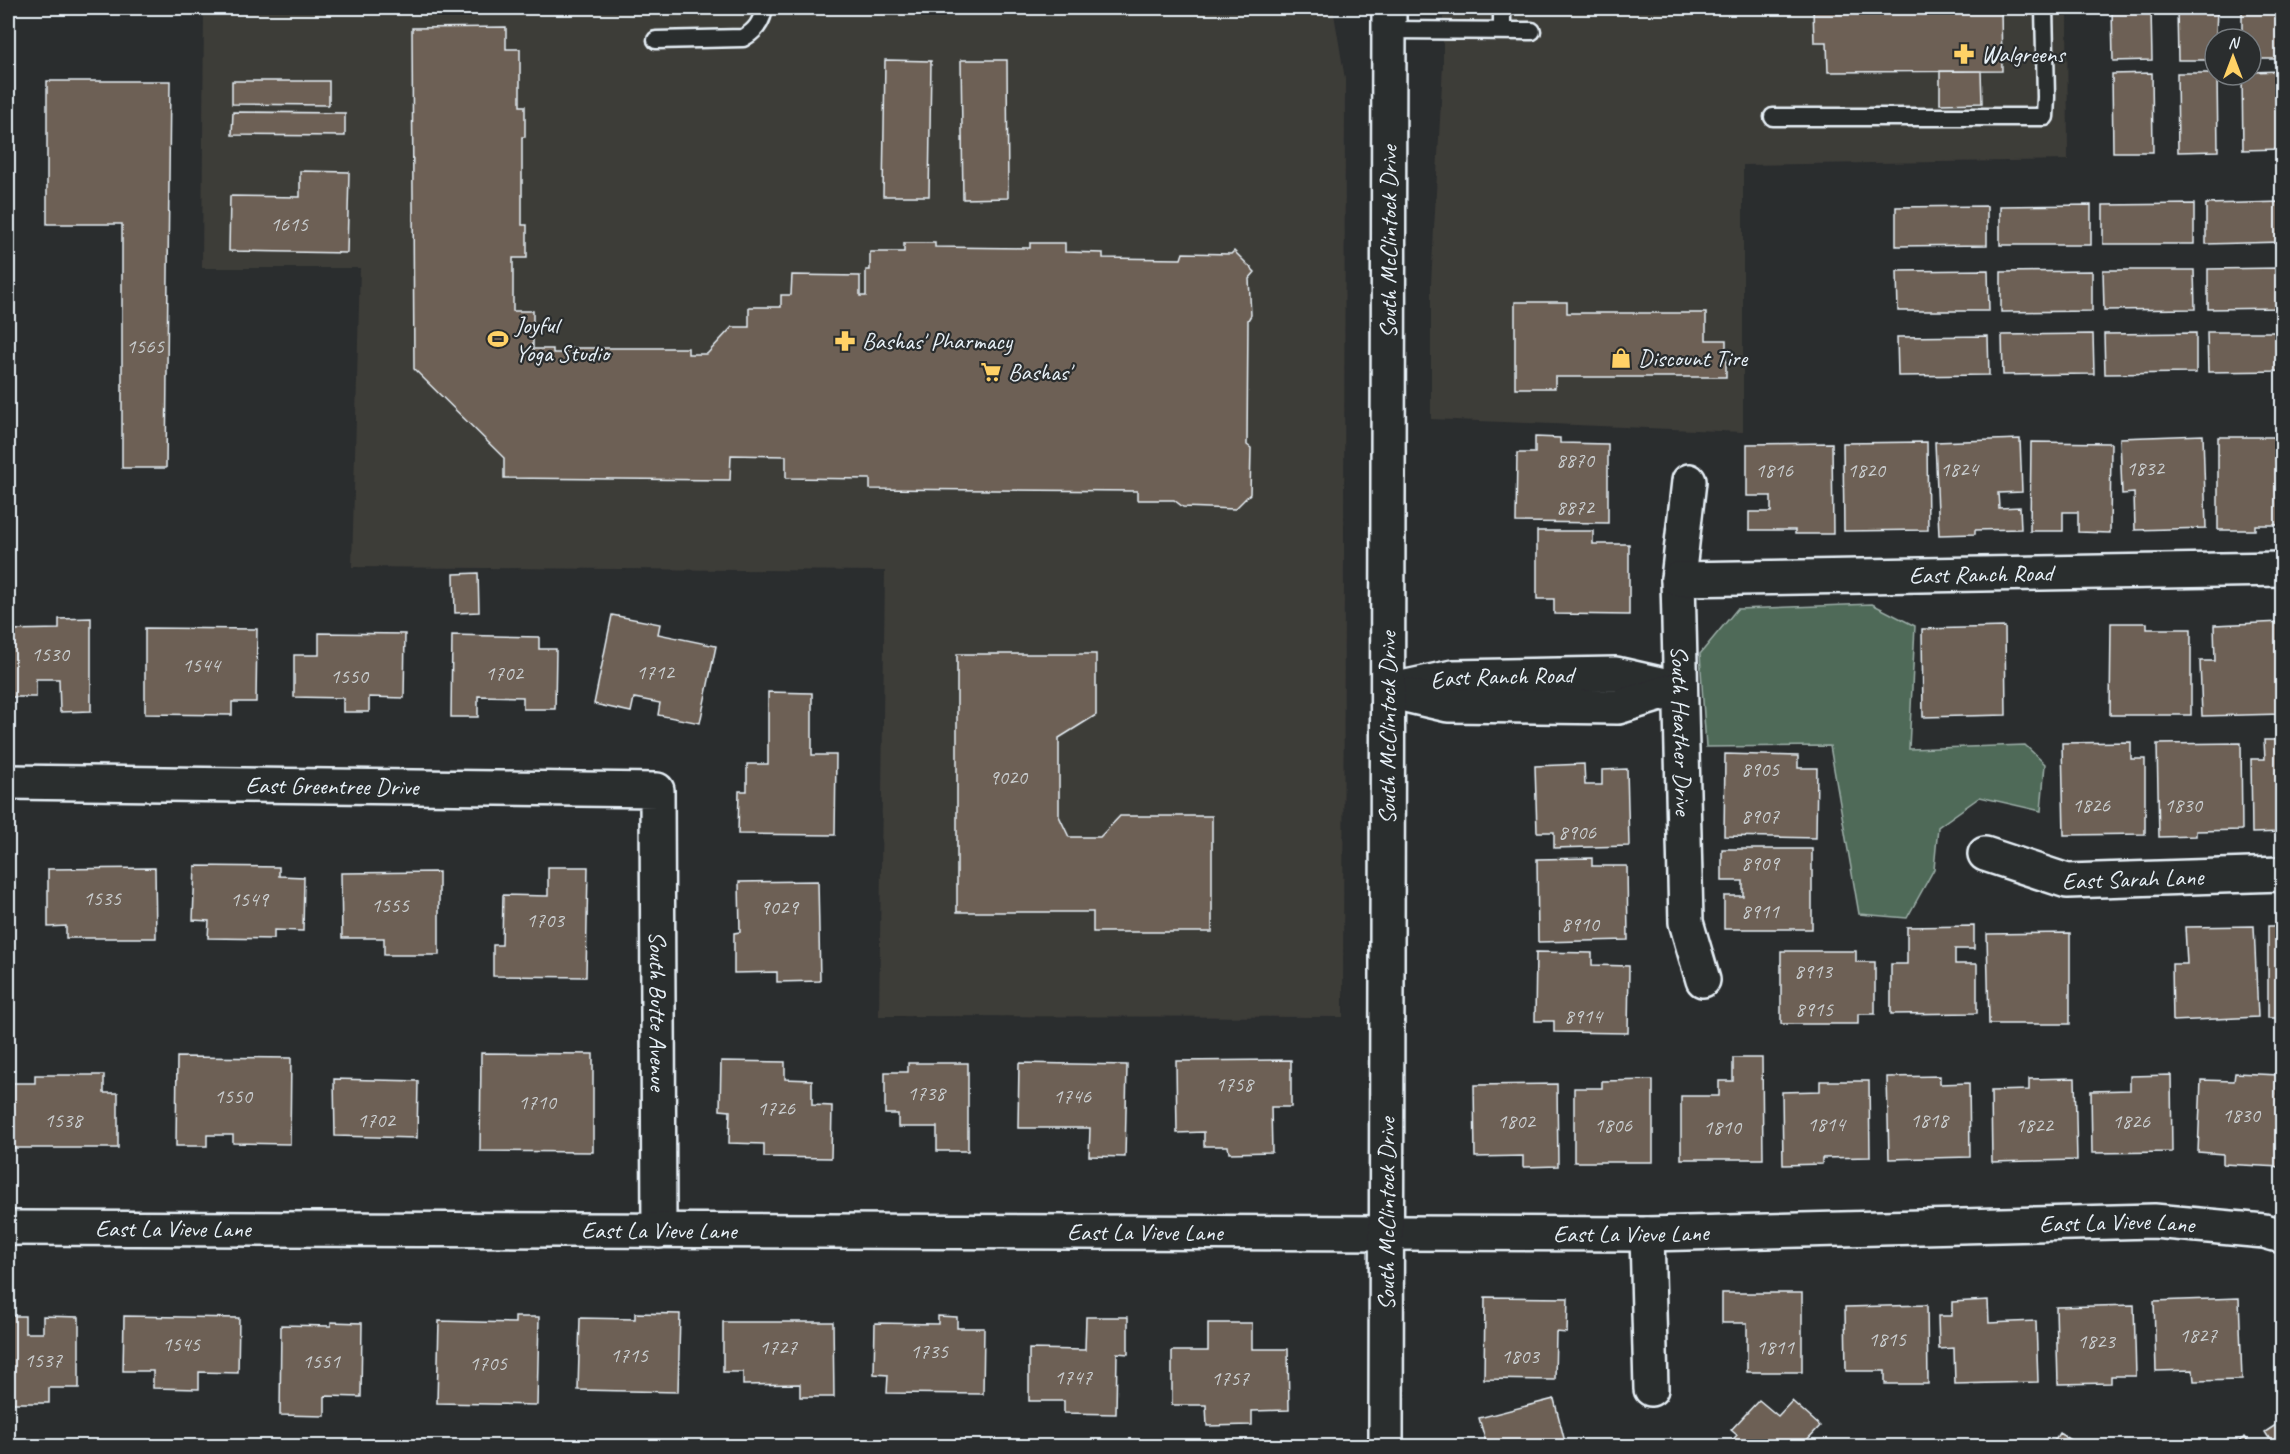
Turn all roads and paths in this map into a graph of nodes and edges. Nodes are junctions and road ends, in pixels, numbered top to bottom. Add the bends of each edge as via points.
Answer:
1 (764, 8) edge
2 (1502, 8) edge
3 (2044, 8) edge
4 (1389, 19) edge
5 (1502, 31) junction
6 (1532, 31) dead end
7 (656, 40) dead end
8 (1773, 117) dead end
9 (1689, 481) dead end
10 (2283, 569) edge
11 (1678, 579) junction
12 (1680, 688) junction
13 (1388, 691) junction
14 (8, 782) edge
15 (657, 790) joint
16 (1985, 854) dead end
17 (2283, 874) edge
18 (1703, 980) dead end
19 (8, 1228) edge
20 (659, 1231) junction
21 (1647, 1234) junction
22 (1387, 1235) junction
23 (2283, 1236) edge
24 (1651, 1389) dead end
25 (1386, 1446) edge

1 - 7 lane via 762,21 752,34 743,38
2 - 5 lane
3 - 8 lane via 2044,117
4 - 5 lane
4 - 13 street, South McClintock Drive
5 - 6 lane
9 - 11 street, South Heather Drive
10 - 11 street, East Ranch Road
11 - 12 street, South Heather Drive
12 - 13 street, East Ranch Road via 1616,674 1453,676
12 - 18 street, South Heather Drive via 1686,922
13 - 22 street, South McClintock Drive
14 - 15 street, East Greentree Drive
15 - 20 street, South Butte Avenue
16 - 17 street, East Sarah Lane via 2067,881
19 - 20 street, East La Vieve Lane
20 - 22 street, East La Vieve Lane
21 - 22 street, East La Vieve Lane
21 - 23 street, East La Vieve Lane via 2154,1221
21 - 24 street
22 - 25 street, South McClintock Drive

